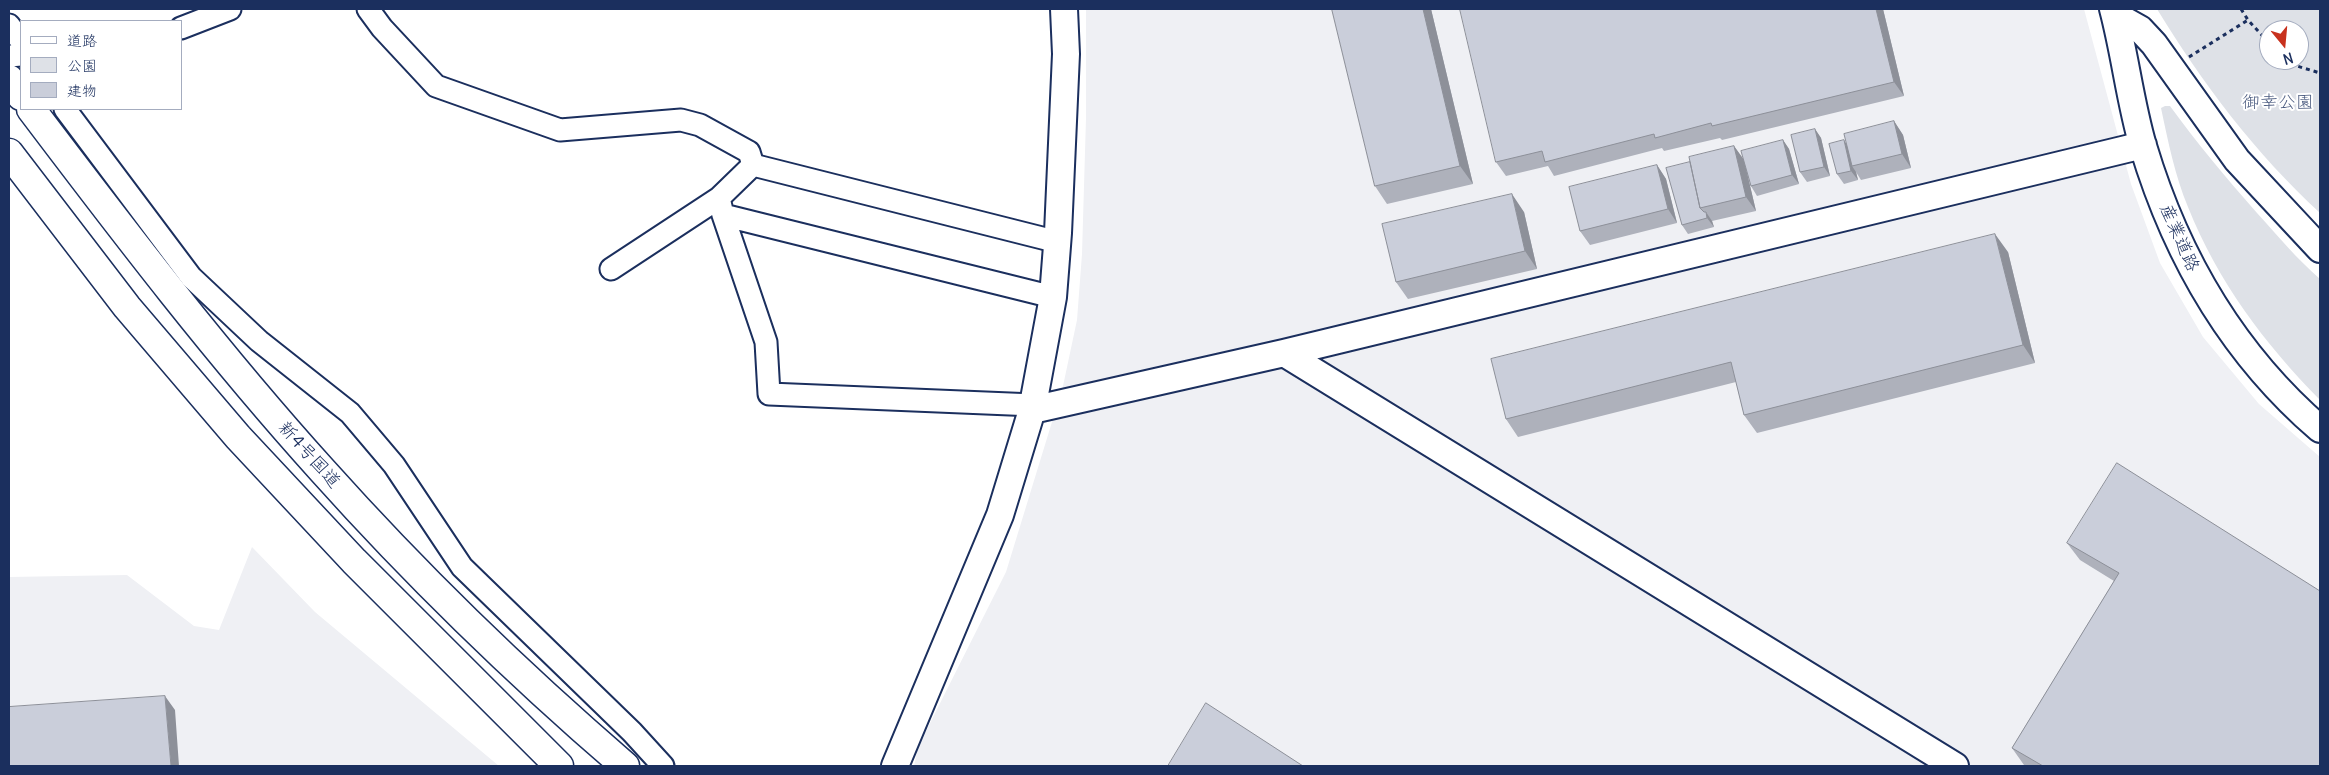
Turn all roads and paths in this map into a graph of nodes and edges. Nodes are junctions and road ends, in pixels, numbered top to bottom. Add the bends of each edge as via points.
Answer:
1 (230, 9) edge
2 (368, 9) edge
3 (1064, 9) edge
4 (2241, 9) edge
5 (2114, 12) edge
6 (2248, 20) junction
7 (9, 25) edge
8 (182, 28) edge
9 (2259, 33) edge
10 (20, 40) edge
11 (2171, 68) junction
12 (9, 79) edge
13 (20, 95) edge
14 (31, 110) edge
15 (66, 110) edge
16 (2143, 145) junction
17 (9, 153) edge
18 (753, 165) junction
19 (721, 207) junction
20 (1058, 242) junction
21 (2320, 249) edge
22 (611, 270) dead end
23 (1053, 297) junction
24 (1284, 353) junction
25 (1033, 408) junction
26 (2320, 429) edge
27 (559, 766) edge
28 (625, 766) edge
29 (663, 766) edge
30 (895, 766) edge
31 (1955, 766) edge

1 - 8 street
2 - 18 street via 436,86 560,130 681,120 700,125 749,152
3 - 20 street via 1066,54
4 - 6 path
5 - 11 street via 2140,29
5 - 16 street, 産業道路
6 - 9 path
6 - 11 path
7 - 10 street
11 - 21 street via 2238,160
12 - 13 highway
14 - 28 highway, 新4号国道 via 161,279 321,470 468,623
15 - 29 street via 191,277 259,341 350,413 394,465 462,567
16 - 24 street
16 - 26 street, 産業道路 via 2172,224 2209,299 2271,382
17 - 27 highway via 127,307 238,437 354,561
18 - 19 street
18 - 20 street
19 - 22 street
19 - 23 street
19 - 25 street via 766,342 769,394
20 - 23 street
23 - 25 street
24 - 25 street
24 - 31 street
25 - 30 street via 1000,515

